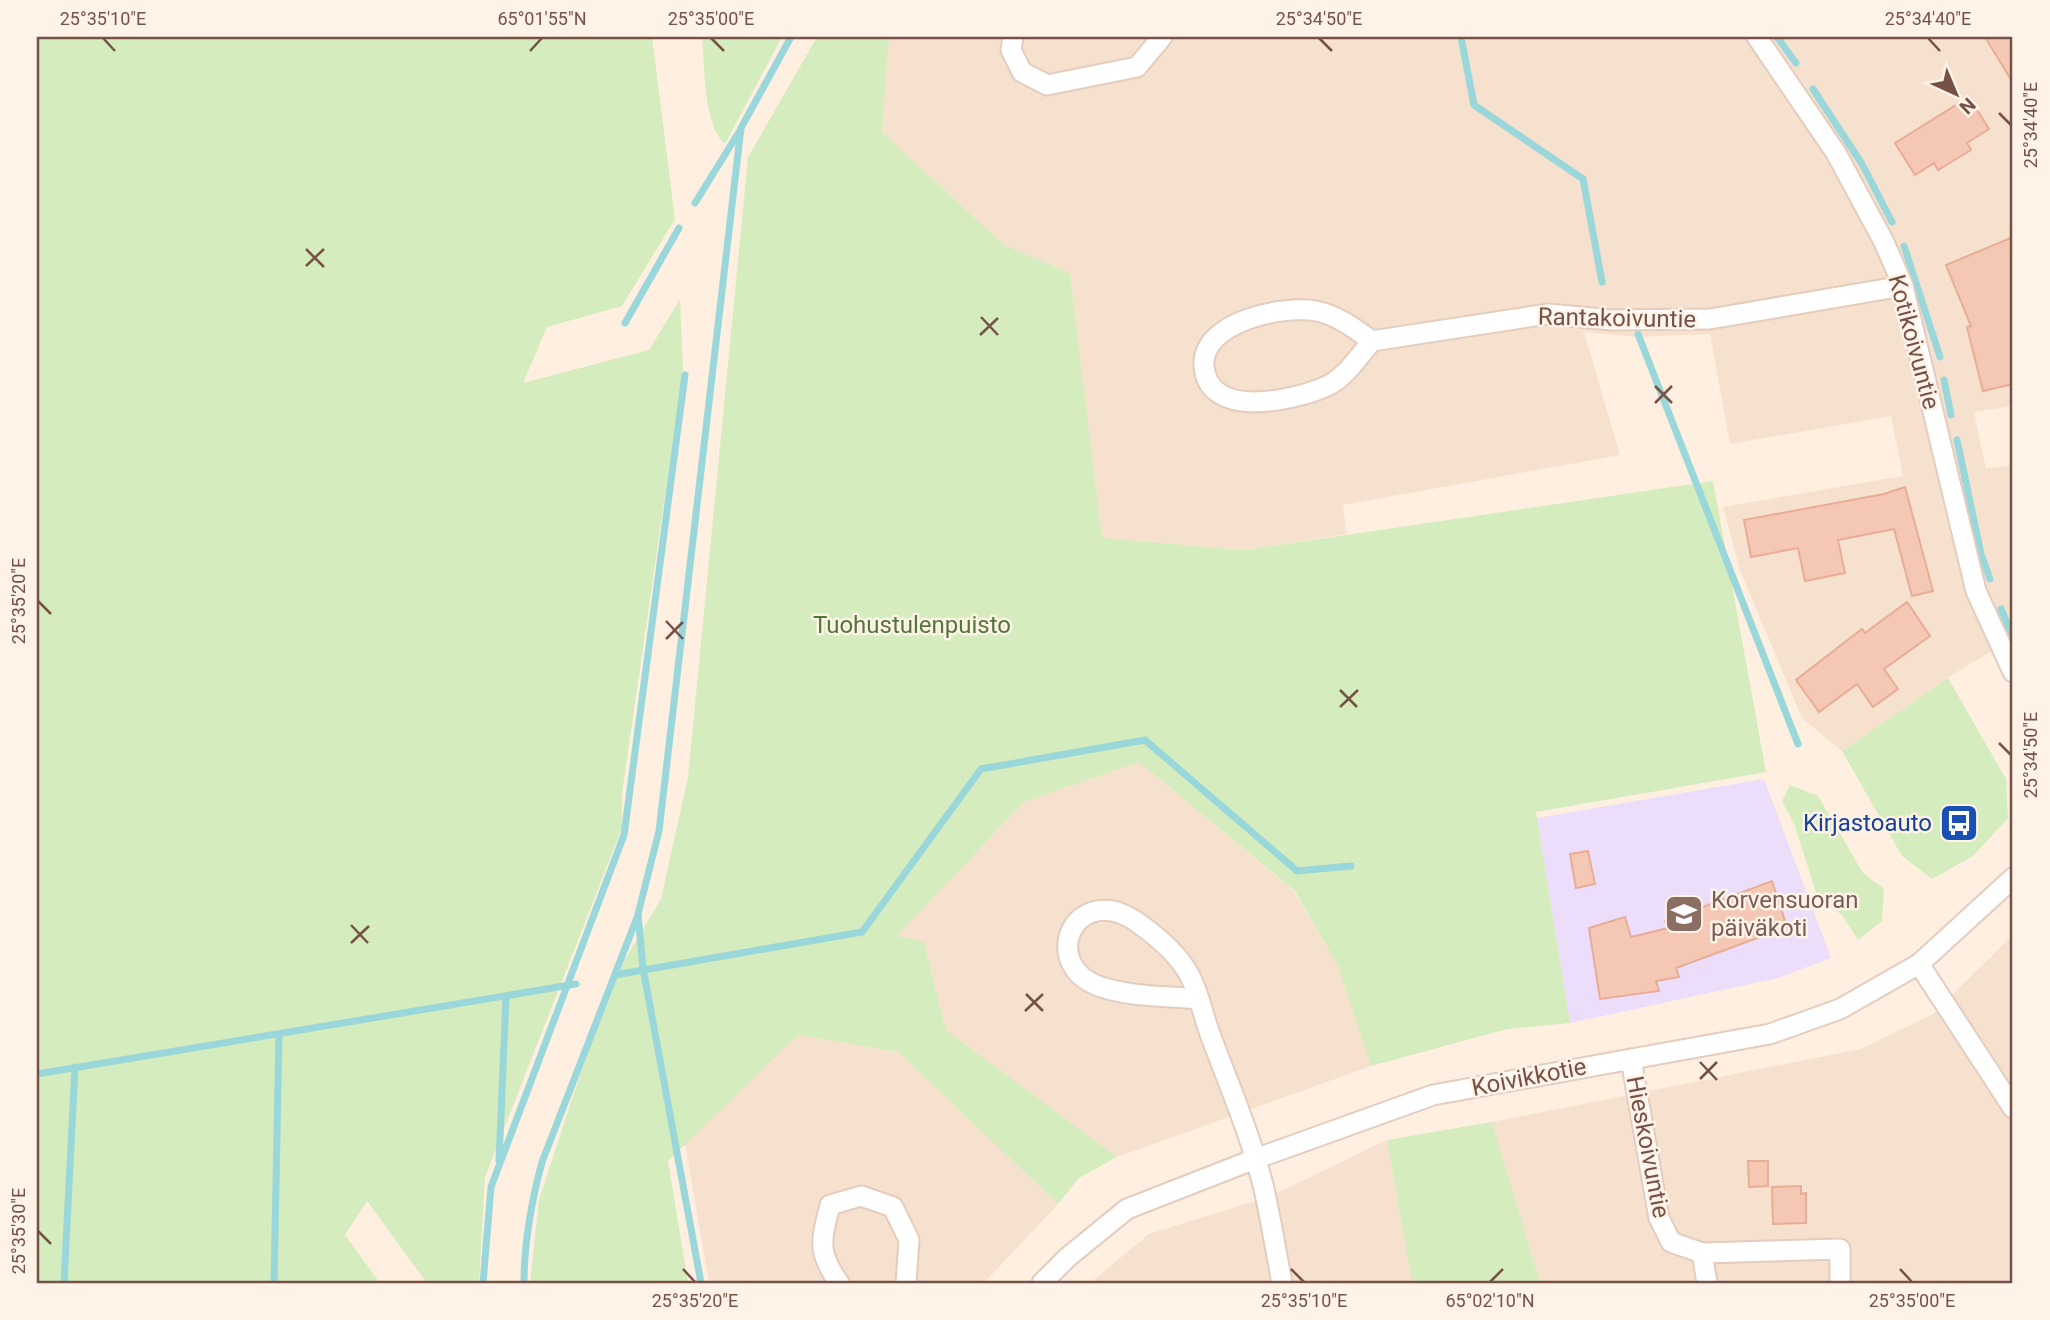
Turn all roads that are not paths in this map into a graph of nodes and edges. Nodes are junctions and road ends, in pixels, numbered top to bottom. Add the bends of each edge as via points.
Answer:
1 (1013, 37) edge
2 (1162, 37) edge
3 (1757, 37) edge
4 (1903, 286) junction
5 (1371, 341) junction
6 (2013, 672) edge
7 (2013, 878) edge
8 (1919, 964) junction
9 (1198, 999) junction
10 (1630, 1059) junction
11 (2013, 1108) edge
12 (1255, 1158) junction
13 (1702, 1253) junction
14 (839, 1283) edge
15 (906, 1283) edge
16 (1042, 1283) edge
17 (1282, 1283) edge
18 (1707, 1283) edge
19 (1840, 1283) edge

1 - 2 street via 1011,50 1022,72 1047,85 1137,67
3 - 4 street, Kotikoivuntie via 1836,153
4 - 5 street, Rantakoivuntie via 1710,319 1613,320 1548,314
4 - 6 street, Kotikoivuntie via 1976,591
5 - 5 street via 1342,320 1314,310 1265,315 1226,327 1206,349 1204,366 1209,383 1225,397 1243,402 1279,400 1329,386
7 - 8 street, Koivikkotie
8 - 10 street, Koivikkotie via 1810,1021 1770,1034
8 - 11 street
9 - 9 street via 1185,966 1125,912 1097,908 1074,923 1066,939 1067,952 1080,976 1107,989
9 - 12 street
10 - 12 street, Koivikkotie via 1433,1095
10 - 13 street, Hieskoivuntie via 1659,1218 1671,1242
12 - 16 street, Koivikkotie via 1127,1209
12 - 17 street
13 - 18 street
13 - 19 street, Hieskoivuntie via 1840,1249
14 - 15 street via 827,1267 820,1243 830,1205 861,1196 892,1208 909,1240

